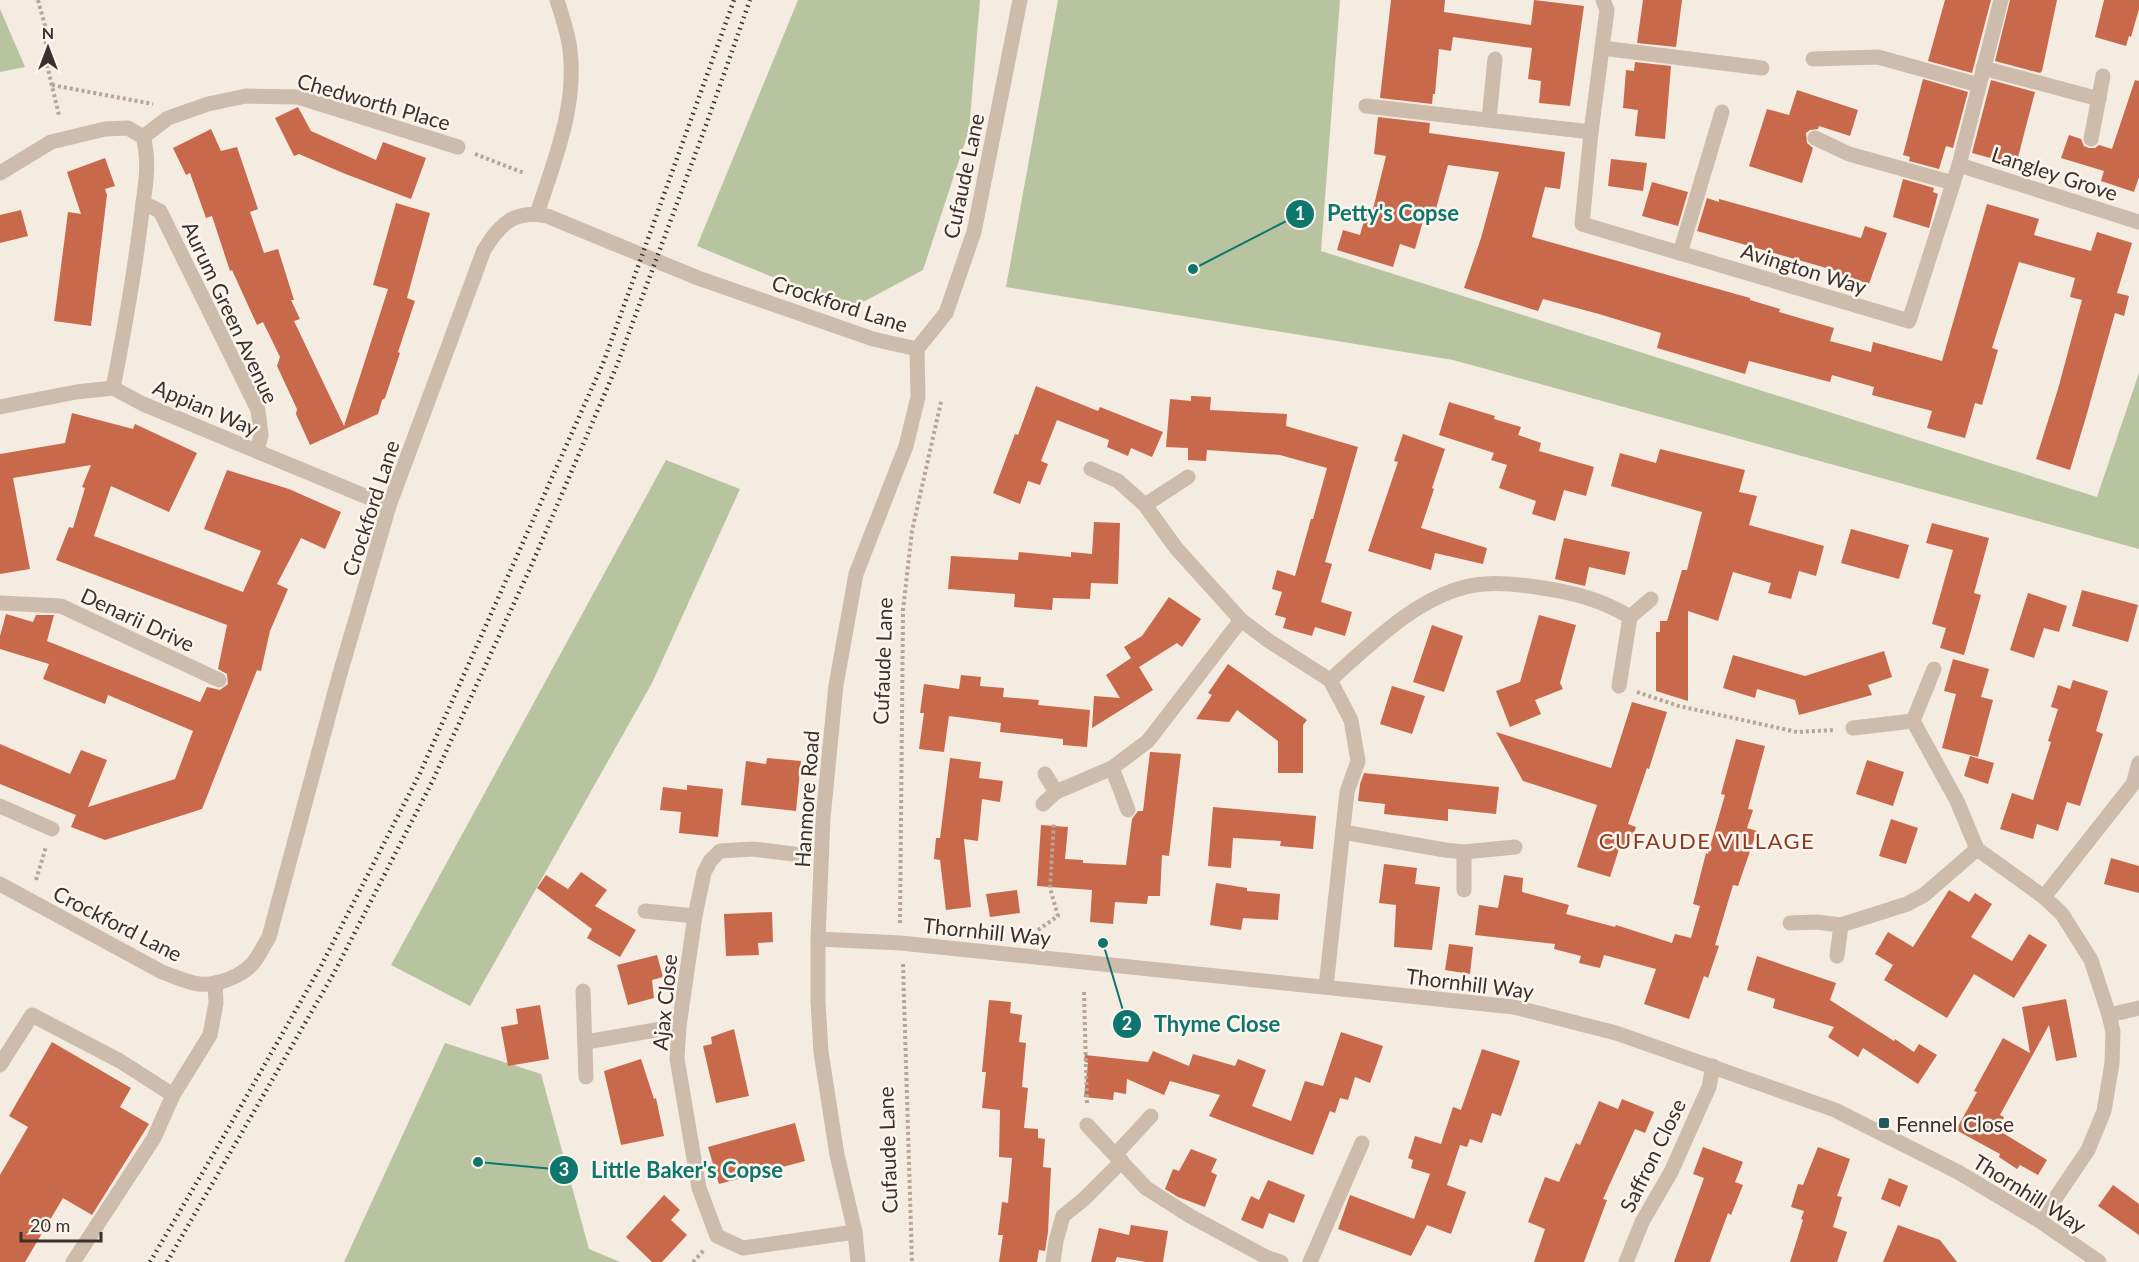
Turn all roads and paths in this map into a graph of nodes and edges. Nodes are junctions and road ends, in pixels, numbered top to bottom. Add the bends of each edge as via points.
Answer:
1 (38, 0) edge
2 (557, 0) edge
3 (1020, 0) edge
4 (1603, 0) edge
5 (2001, 0) edge
6 (1602, 48) junction
7 (1495, 58) dead end
8 (1814, 59) dead end
9 (1762, 68) dead end
10 (1983, 68) junction
11 (2103, 76) dead end
12 (52, 85) junction
13 (1979, 85) junction
14 (2099, 99) junction
15 (160, 105) dead end
16 (1366, 106) dead end
17 (1722, 112) dead end
18 (59, 115) dead end
19 (1490, 119) junction
20 (1591, 132) junction
21 (143, 137) junction
22 (1815, 138) dead end
23 (2091, 139) dead end
24 (458, 147) joint
25 (1959, 165) junction
26 (0, 173) edge
27 (524, 173) dead end
28 (1953, 183) junction
29 (143, 203) junction
30 (537, 214) junction
31 (2139, 222) edge
32 (1680, 253) junction
33 (917, 349) junction
34 (113, 388) junction
35 (941, 402) dead end
36 (0, 407) edge
37 (257, 451) junction
38 (1090, 469) dead end
39 (1188, 477) dead end
40 (1145, 505) junction
41 (389, 506) junction
42 (1652, 599) dead end
43 (0, 603) edge
44 (1630, 617) junction
45 (1241, 620) junction
46 (1934, 669) dead end
47 (219, 680) dead end
48 (1330, 680) junction
49 (1619, 686) joint
50 (1913, 720) junction
51 (1853, 728) joint
52 (2139, 763) edge
53 (1112, 768) junction
54 (1045, 774) dead end
55 (2136, 785) edge
56 (1056, 792) junction
57 (1043, 804) dead end
58 (0, 806) edge
59 (1128, 810) dead end
60 (52, 829) joint
61 (1343, 832) junction
62 (1515, 847) dead end
63 (1977, 849) junction
64 (1464, 852) junction
65 (794, 854) dead end
66 (0, 884) edge
67 (1464, 890) dead end
68 (2044, 897) junction
69 (29, 901) junction
70 (645, 911) dead end
71 (694, 915) junction
72 (1790, 923) dead end
73 (900, 924) dead end
74 (1841, 925) junction
75 (1038, 930) dead end
76 (818, 939) junction
77 (1837, 956) dead end
78 (903, 964) dead end
79 (215, 983) junction
80 (1326, 987) junction
81 (583, 991) dead end
82 (1084, 992) dead end
83 (2139, 1008) edge
84 (2109, 1015) junction
85 (679, 1026) junction
86 (586, 1042) junction
87 (0, 1065) edge
88 (1713, 1066) junction
89 (586, 1077) dead end
90 (173, 1095) junction
91 (1151, 1116) dead end
92 (1087, 1125) joint
93 (1362, 1143) dead end
94 (1119, 1158) junction
95 (2040, 1221) junction
96 (855, 1232) junction
97 (73, 1262) edge
98 (858, 1262) edge
99 (912, 1262) edge
100 (1053, 1262) edge
101 (1281, 1262) edge
102 (1310, 1262) edge
103 (1626, 1262) edge
104 (2098, 1262) edge

1 - 12 path
2 - 30 street via 570,50 571,97
3 - 33 street, Cufaude Lane via 974,232 946,313
4 - 6 street, Avington Way via 1607,10
5 - 10 street, Avington Way
6 - 9 street
6 - 20 street, Avington Way
7 - 19 street
8 - 13 street via 1878,57
10 - 13 street, Avington Way
10 - 14 street
11 - 14 street
12 - 15 path
12 - 18 path
13 - 25 street, Avington Way
14 - 23 street
16 - 19 street
17 - 32 street
19 - 20 street
20 - 32 street, Avington Way via 1582,224
21 - 24 street, Chedworth Place via 168,118 208,104 246,96 297,97
21 - 26 street via 128,128 105,129 51,142
21 - 29 street via 148,161
22 - 28 street via 1849,154
24 - 27 path
25 - 28 street, Avington Way
25 - 31 street, Langley Grove
28 - 32 street, Avington Way via 1909,321
29 - 34 street
29 - 37 street, Aurum Green Avenue via 160,211 258,410 261,435
30 - 33 street, Crockford Lane via 698,278 873,339
30 - 41 street, Crockford Lane via 524,213 512,218 484,250
33 - 76 street, Hanmore Road via 918,397 909,436 856,573 836,685 823,818
34 - 36 street
34 - 37 street, Appian Way
35 - 73 path, Cufaude Lane via 912,531 903,610
37 - 41 street, Appian Way
38 - 40 street via 1118,481
39 - 40 street
40 - 45 street via 1176,548
41 - 79 street, Crockford Lane via 268,937 253,964 236,976
42 - 44 street
43 - 47 street, Denarii Drive via 61,606
44 - 48 street via 1576,593 1525,585 1483,584 1444,593 1394,625
44 - 49 street
45 - 48 street
45 - 53 street via 1148,741
46 - 50 street
48 - 61 street via 1351,720 1358,761 1347,792
49 - 51 path via 1679,706 1797,732
50 - 51 street
50 - 63 street via 1958,801
52 - 55 street
53 - 56 street
53 - 59 street
54 - 56 street
55 - 68 street
56 - 57 street
56 - 75 path via 1050,888 1058,916
58 - 60 street
60 - 69 path
61 - 64 street
61 - 80 street
62 - 64 street
63 - 68 street
63 - 74 street via 1924,895
64 - 67 street
65 - 71 street, Ajax Close via 753,849 720,851 704,873
66 - 69 street, Crockford Lane
68 - 84 street via 2062,914 2087,953
69 - 79 street, Crockford Lane via 162,972 189,982
70 - 71 street
71 - 85 street, Ajax Close
72 - 74 street
74 - 77 street
76 - 80 street, Thornhill Way via 901,943
76 - 96 street, Hanmore Road via 821,1052 837,1155
78 - 99 path, Cufaude Lane
79 - 90 street via 210,1035
80 - 88 street, Thornhill Way via 1514,1007 1616,1033
81 - 86 street
82 - 92 path
83 - 84 street
84 - 95 street via 2112,1063 2104,1111 2088,1150
85 - 86 street
85 - 96 street, Ajax Close via 677,1059 699,1188 717,1236 743,1248
86 - 89 street
87 - 90 street via 32,1015 120,1061
88 - 95 street, Thornhill Way via 1835,1110 1958,1172
88 - 103 street, Saffron Close via 1709,1087
90 - 97 street via 154,1138
91 - 94 street
92 - 94 street
93 - 102 street
94 - 100 street via 1084,1199 1063,1216
94 - 101 street via 1146,1188 1190,1216
95 - 104 street, Thornhill Way
96 - 98 street, Hanmore Road

